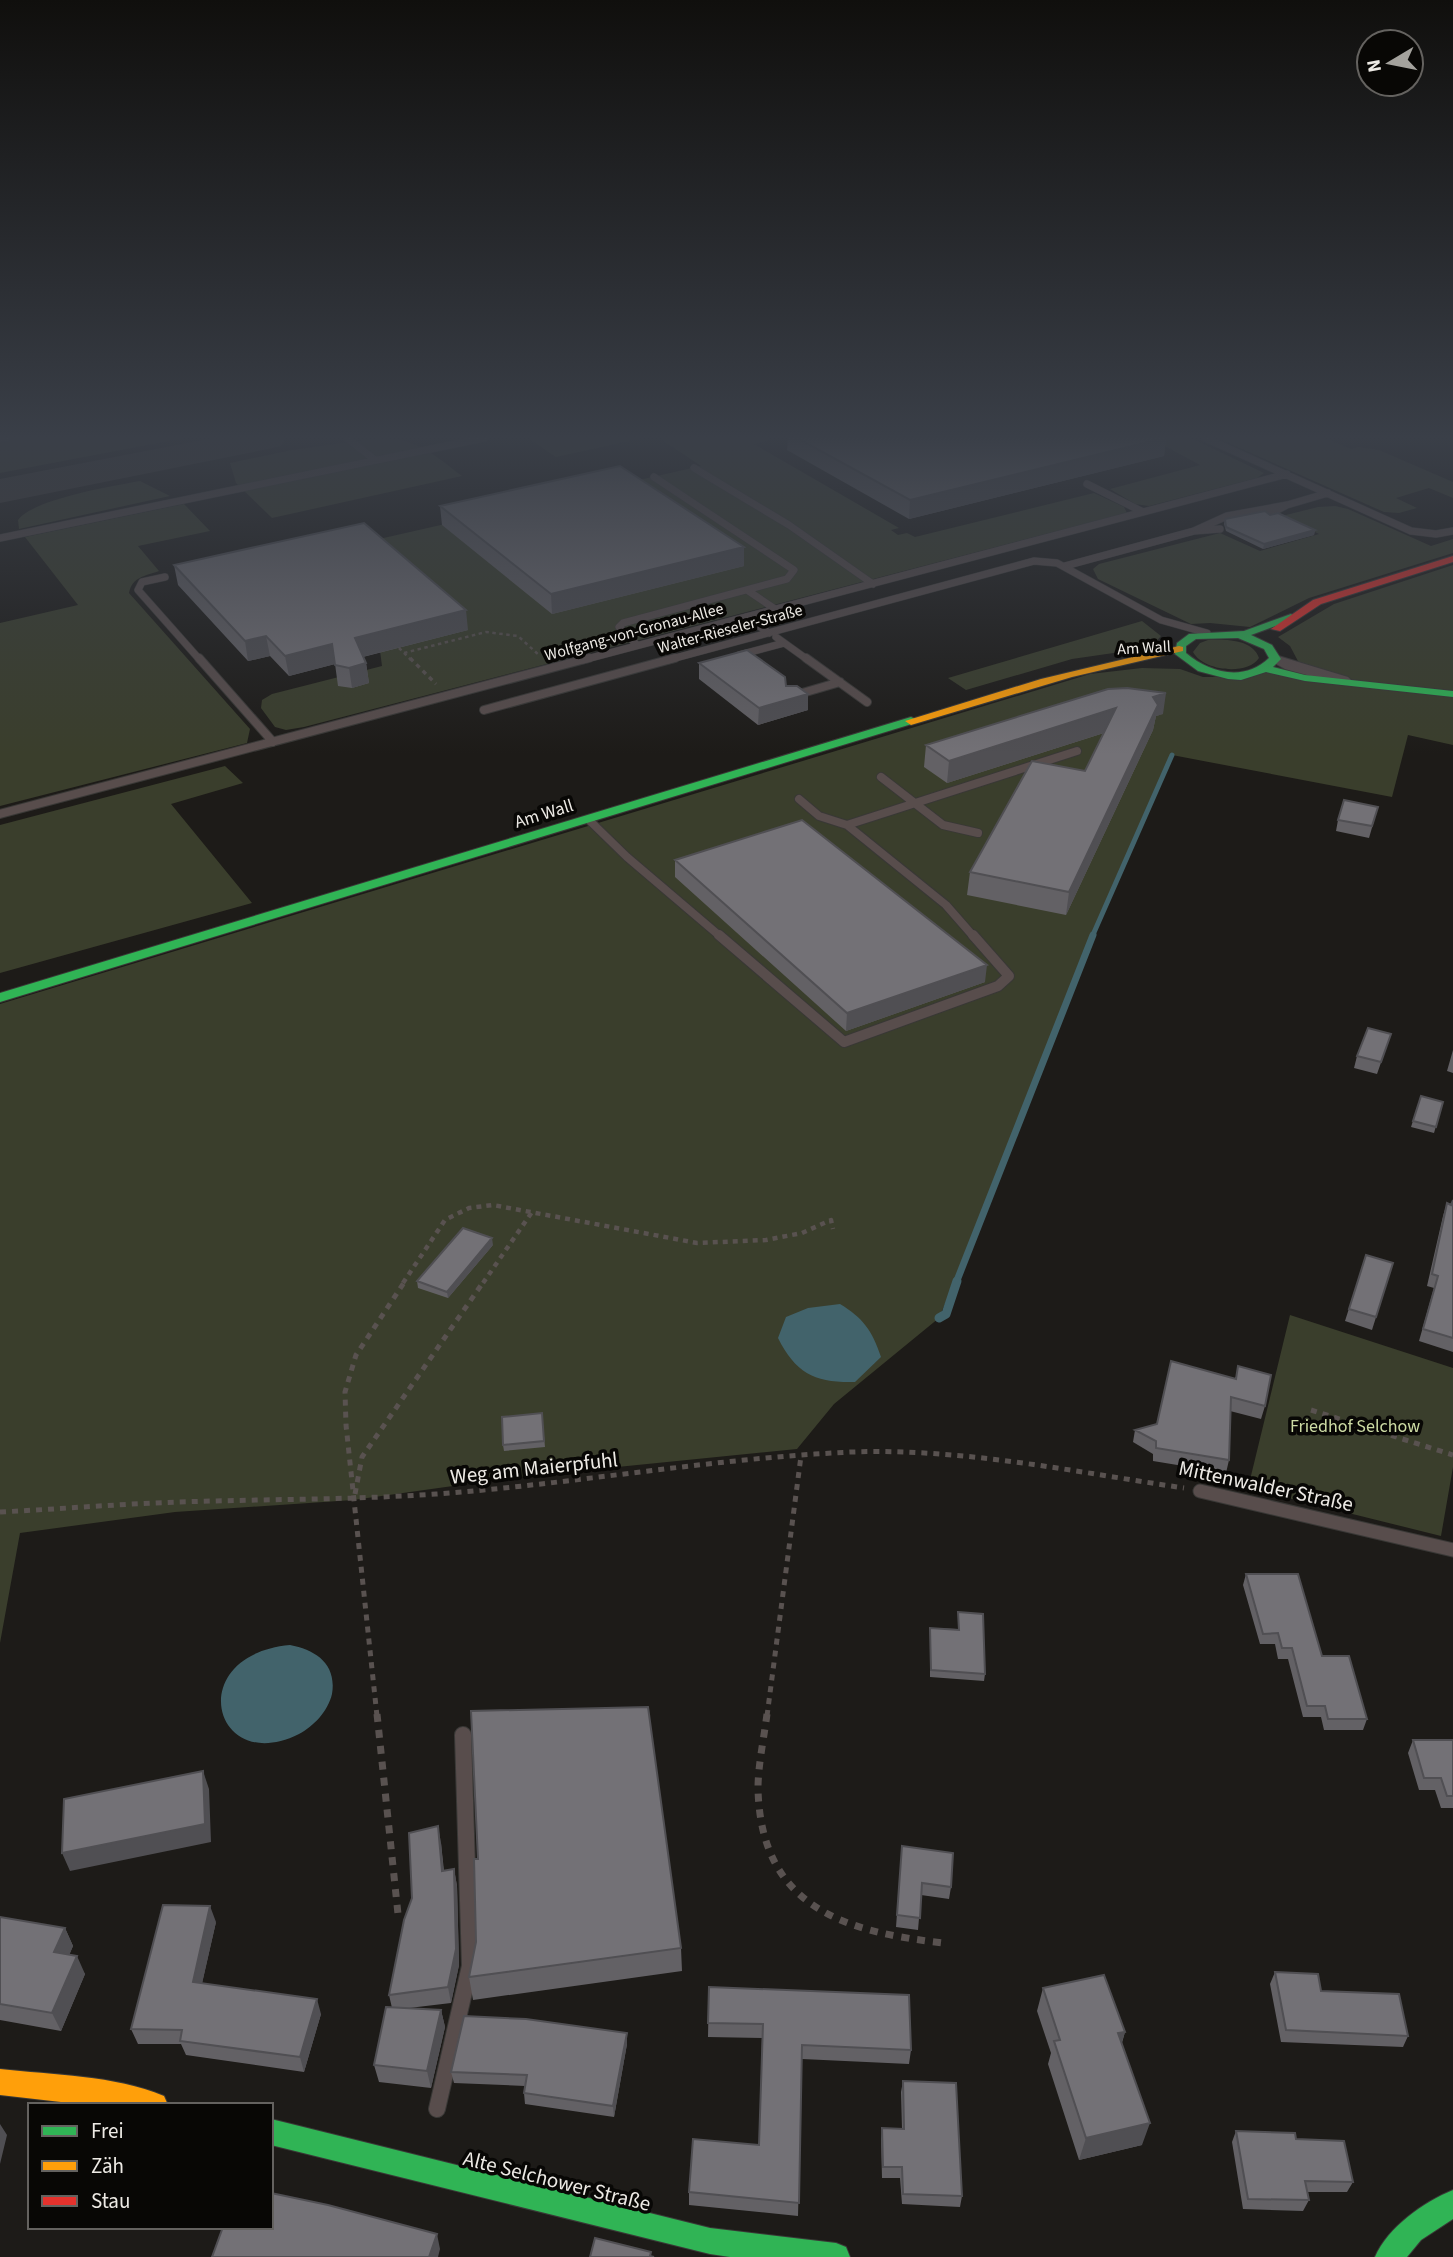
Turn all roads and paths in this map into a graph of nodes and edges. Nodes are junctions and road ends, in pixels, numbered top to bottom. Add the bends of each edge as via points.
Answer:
1 (754, 543) edge
2 (814, 543) edge
3 (1026, 543) edge
4 (1149, 543) edge
5 (1453, 559) edge
6 (1065, 566) junction
7 (165, 577) dead end
8 (873, 584) junction
9 (747, 590) junction
10 (775, 609) junction
11 (746, 617) junction
12 (1292, 617) junction
13 (1161, 620) junction
14 (1207, 634) junction
15 (772, 635) junction
16 (1241, 635) junction
17 (1259, 642) junction
18 (784, 643) junction
19 (637, 645) junction
20 (1181, 645) junction
21 (399, 648) edge
22 (404, 653) junction
23 (728, 658) edge
24 (1190, 664) junction
25 (1271, 664) junction
26 (554, 668) junction
27 (1100, 668) junction
28 (839, 682) junction
29 (1453, 694) edge
30 (448, 696) junction
31 (790, 696) edge
32 (867, 702) dead end
33 (484, 710) dead end
34 (273, 742) junction
35 (1077, 751) dead end
36 (881, 777) dead end
37 (799, 799) dead end
38 (915, 803) junction
39 (0, 814) edge
40 (589, 820) junction
41 (847, 825) junction
42 (978, 834) dead end
43 (0, 998) edge
44 (532, 1212) junction
45 (833, 1229) dead end
46 (1311, 1410) dead end
47 (1453, 1455) edge
48 (802, 1456) junction
49 (1069, 1469) joint
50 (1200, 1491) joint
51 (353, 1500) junction
52 (0, 1512) edge
53 (1453, 1550) edge
54 (463, 1735) dead end
55 (398, 1913) dead end
56 (944, 1943) dead end
57 (0, 2082) edge
58 (147, 2103) edge
59 (437, 2109) dead end
60 (273, 2132) edge
61 (1453, 2203) edge
62 (836, 2257) edge
63 (1389, 2257) edge

1 - 9 lane via 794,570 787,579
2 - 8 lane
3 - 8 lane, Wolfgang-von-Gronau-Allee
4 - 6 lane, Walter-Rieseler-Straße
5 - 12 street via 1338,594
6 - 13 lane, Walter-Rieseler-Straße
6 - 15 lane, Walter-Rieseler-Straße via 1034,561
7 - 34 lane via 142,582 138,590
8 - 10 lane, Wolfgang-von-Gronau-Allee
9 - 10 lane
9 - 19 lane via 624,623 619,627 621,633
10 - 11 lane, Wolfgang-von-Gronau-Allee
11 - 15 lane
11 - 19 lane, Wolfgang-von-Gronau-Allee
12 - 16 street
12 - 17 street
13 - 14 lane, Walter-Rieseler-Straße
13 - 20 lane, Walter-Rieseler-Straße
14 - 16 street
14 - 20 street, Am Wall
15 - 18 lane
15 - 33 lane, Walter-Rieseler-Straße
16 - 17 street
17 - 25 street via 1268,647
18 - 23 lane
18 - 28 lane
19 - 26 lane, Wolfgang-von-Gronau-Allee
20 - 24 street via 1183,659
20 - 27 street, Am Wall via 1161,656
21 - 22 path
22 - 26 path via 486,632 518,636
22 - 30 path
24 - 25 street, Am Wall via 1233,675
24 - 27 street, Am Wall
25 - 29 street via 1305,678
26 - 30 lane, Wolfgang-von-Gronau-Allee
27 - 40 street, Am Wall via 1022,687
28 - 31 lane
28 - 32 lane
30 - 34 lane, Wolfgang-von-Gronau-Allee
34 - 39 lane, Wolfgang-von-Gronau-Allee
35 - 38 lane
36 - 38 lane
37 - 41 lane via 819,816
38 - 41 lane
38 - 42 lane via 943,825
40 - 41 lane via 844,1042 998,986 1009,976 946,905
40 - 43 street, Am Wall
44 - 45 path via 697,1243 766,1240 802,1233 831,1220
44 - 51 path via 362,1457
44 - 51 path via 494,1205 469,1208 444,1220 356,1355 345,1391
46 - 47 path
48 - 49 path, Weg am Maierpfuhl via 910,1452
48 - 51 path, Weg am Maierpfuhl via 520,1488
48 - 56 path via 758,1787 763,1836 779,1872 812,1907 851,1928
49 - 50 path, Mittenwalder Straße
50 - 53 lane, Mittenwalder Straße
51 - 52 path, Weg am Maierpfuhl via 179,1502
51 - 55 path
54 - 59 lane via 470,1966
57 - 58 street
60 - 62 street, Alte Selchower Straße via 710,2241
61 - 63 street via 1412,2231

